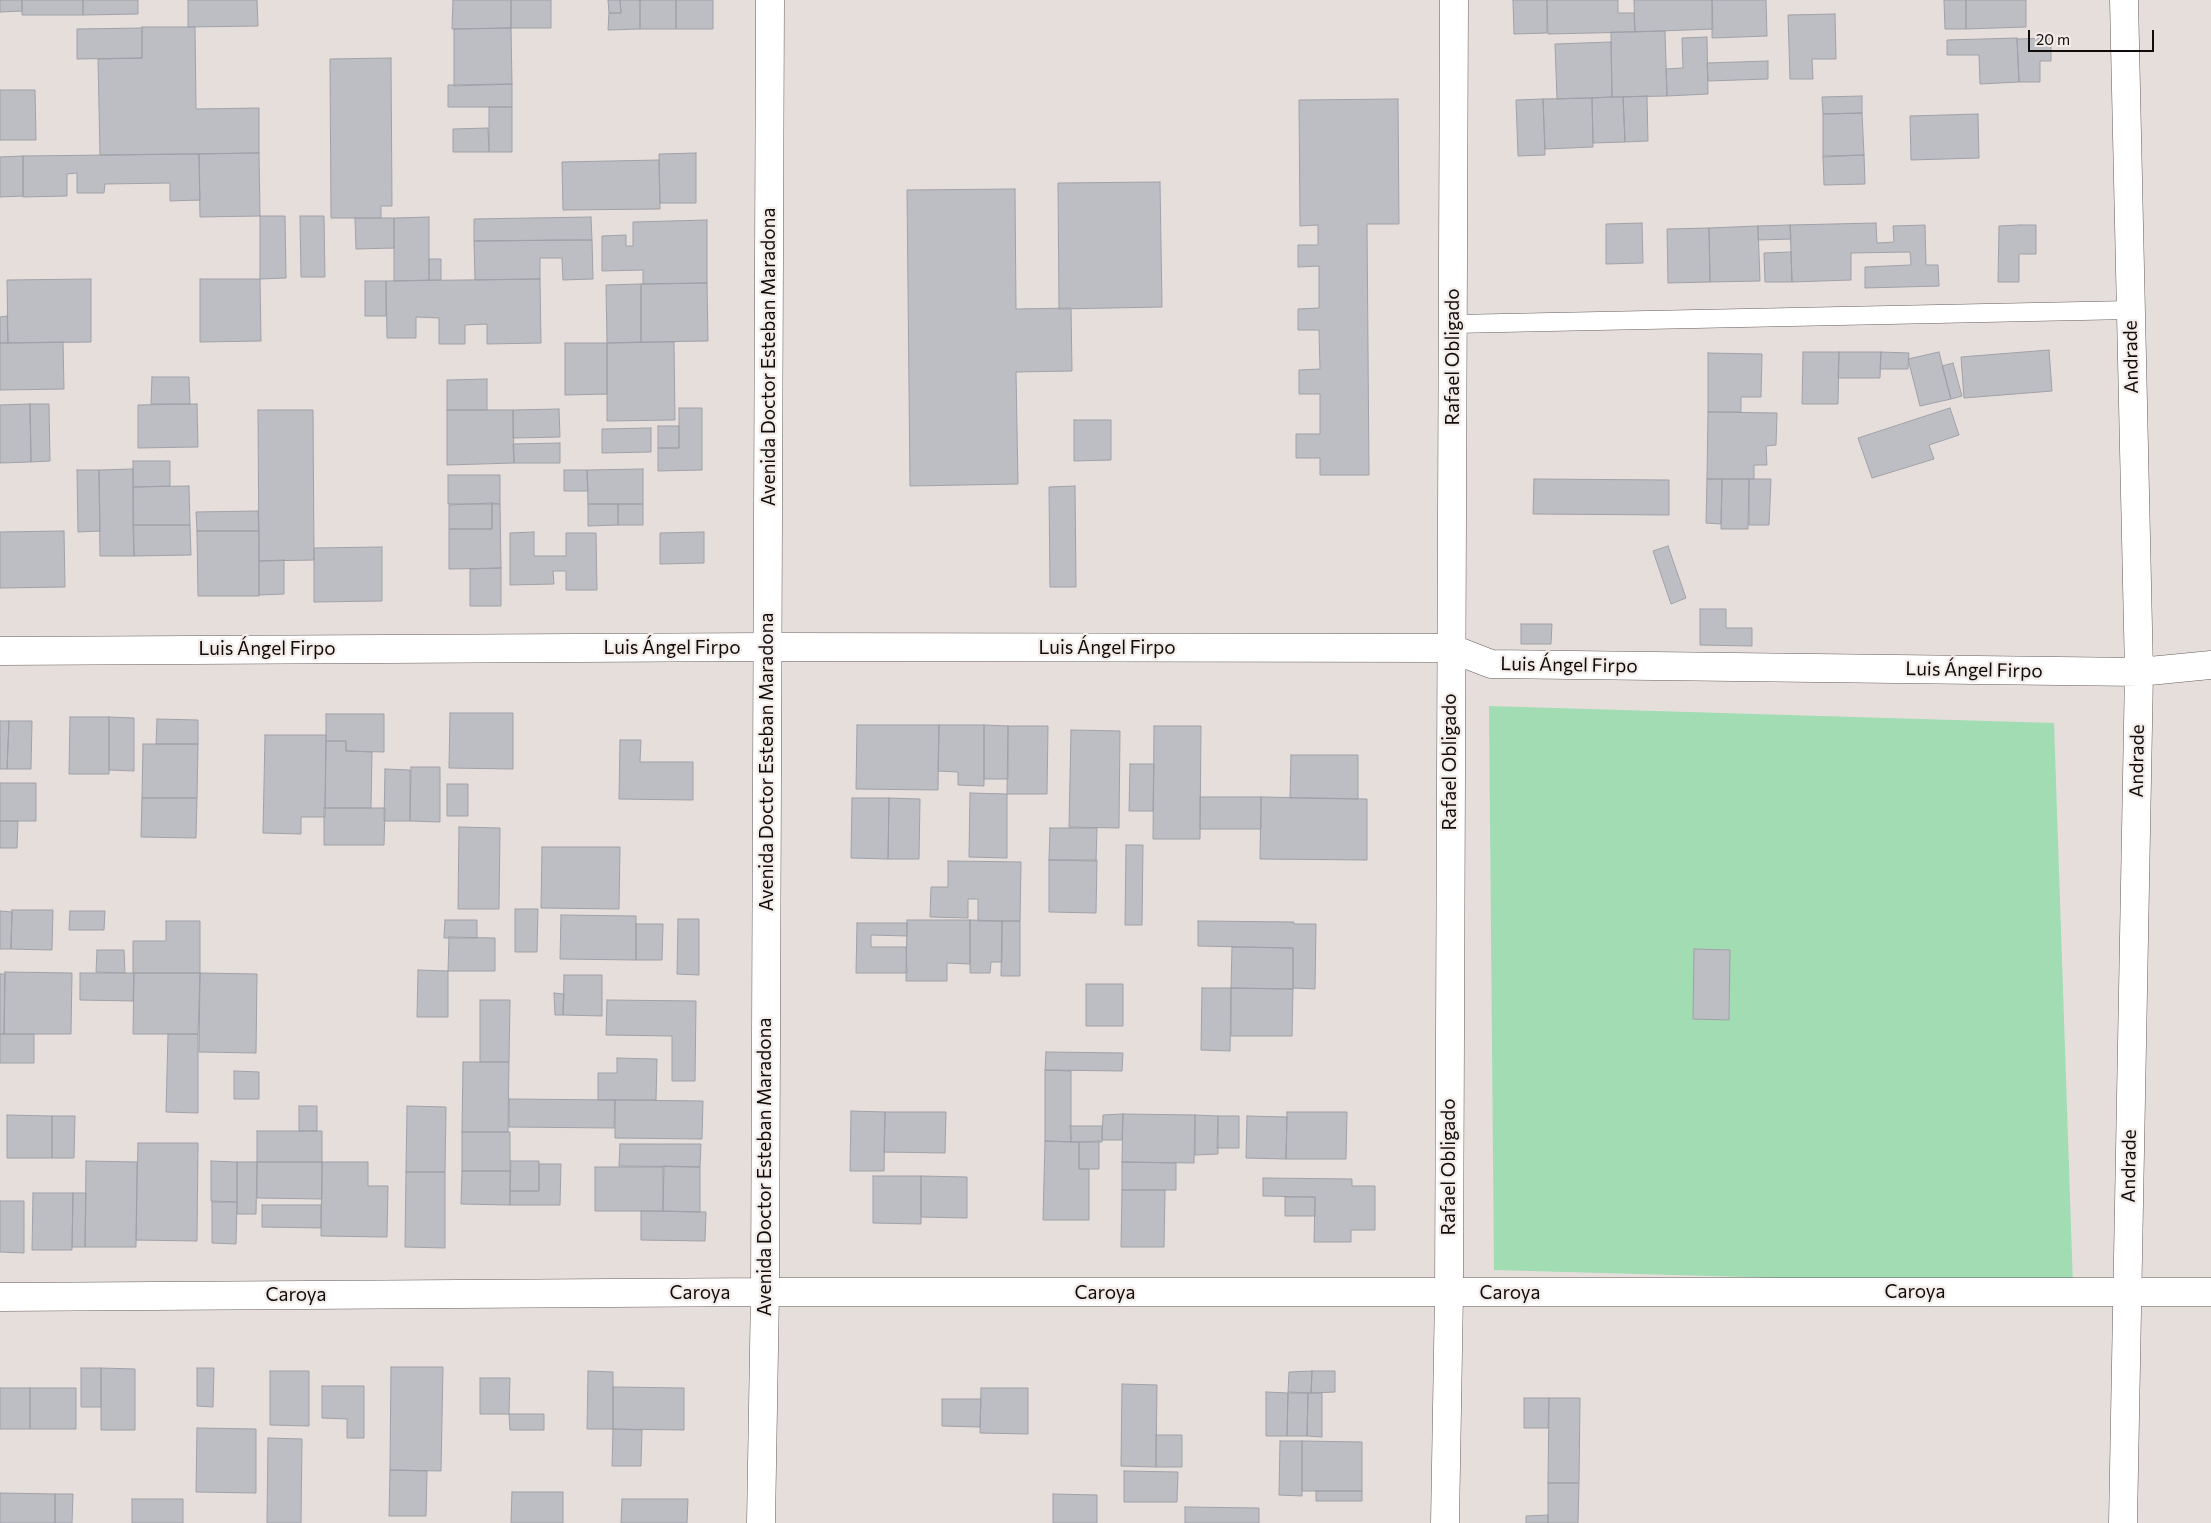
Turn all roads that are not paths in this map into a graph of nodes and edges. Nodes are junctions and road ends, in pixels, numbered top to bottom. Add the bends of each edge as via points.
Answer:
1 (770, 0) edge
2 (1454, 0) edge
3 (2124, 0) edge
4 (2130, 310) junction
5 (1454, 324) junction
6 (768, 647) junction
7 (1450, 648) junction
8 (0, 651) edge
9 (2211, 665) edge
10 (2138, 672) junction
11 (765, 1292) junction
12 (2127, 1292) junction
13 (2211, 1292) edge
14 (1449, 1293) junction
15 (0, 1297) edge
16 (761, 1523) edge
17 (1445, 1523) edge
18 (2123, 1523) edge

1 - 6 street, Avenida Doctor Esteban Maradona
2 - 5 street, Rafael Obligado
3 - 4 street, Andrade
4 - 5 lane
4 - 10 street, Andrade
5 - 7 street, Rafael Obligado
6 - 7 street, Luis Ángel Firpo
6 - 8 street, Luis Ángel Firpo
6 - 11 street, Avenida Doctor Esteban Maradona
7 - 10 street, Luis Ángel Firpo via 1491,664
7 - 14 street, Rafael Obligado
9 - 10 street, Luis Ángel Firpo
10 - 12 street, Andrade
11 - 14 street, Caroya
11 - 15 street, Caroya
11 - 16 street, Avenida Doctor Esteban Maradona
12 - 13 street, Caroya
12 - 14 street, Caroya
12 - 18 street, Andrade
14 - 17 street, Rafael Obligado

